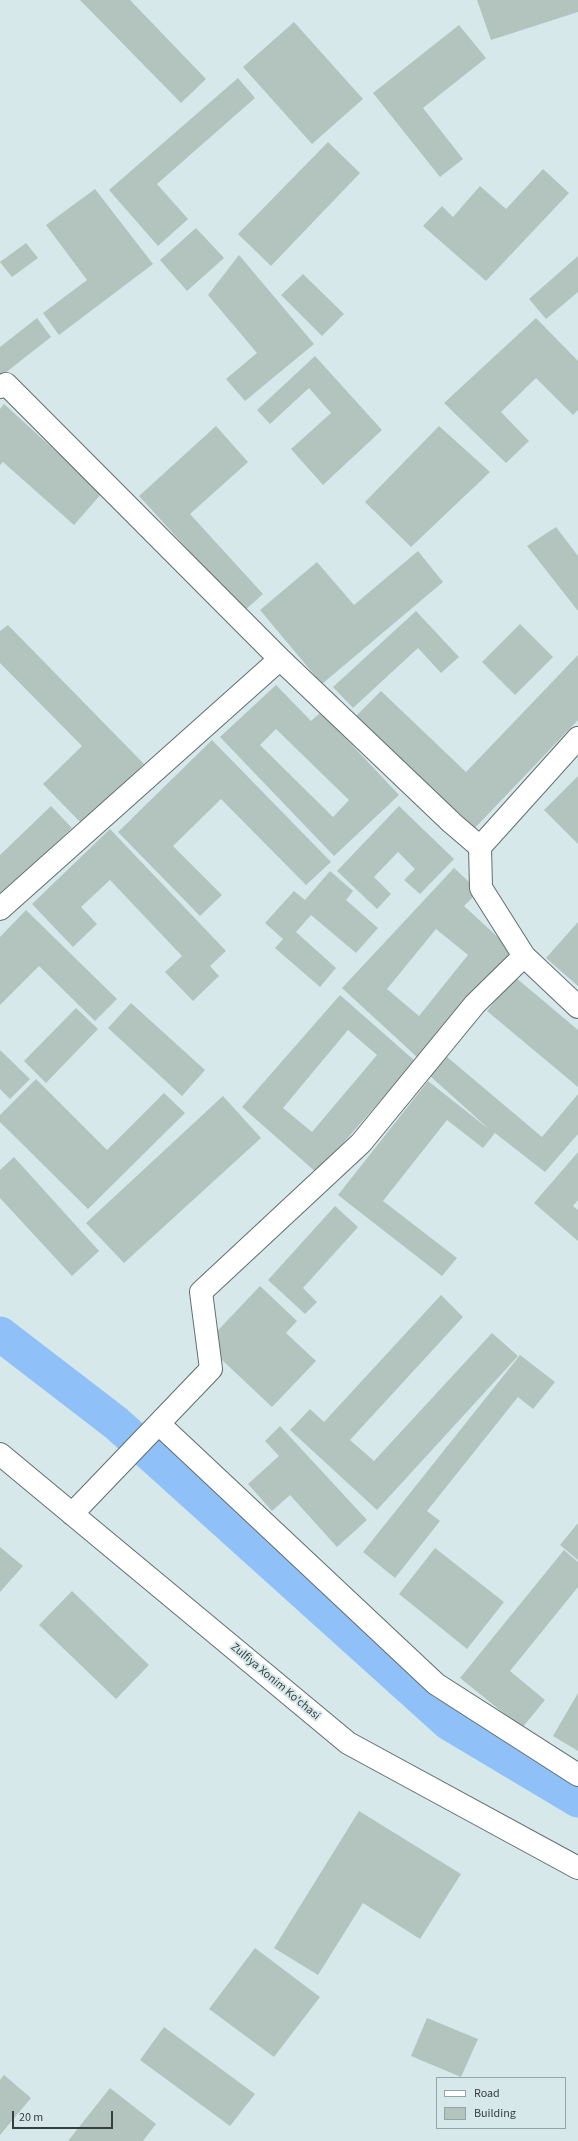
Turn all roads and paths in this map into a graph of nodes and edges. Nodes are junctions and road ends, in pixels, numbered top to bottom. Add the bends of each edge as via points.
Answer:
1 (0, 388) edge
2 (280, 659) junction
3 (578, 738) edge
4 (480, 847) junction
5 (0, 909) edge
6 (524, 956) junction
7 (578, 1007) edge
8 (159, 1424) junction
9 (0, 1454) edge
10 (72, 1514) junction
11 (578, 1775) edge
12 (578, 1868) edge

1 - 2 street via 6,384
2 - 4 street
2 - 5 street
3 - 4 street
4 - 6 street via 481,888
6 - 7 street
6 - 8 street via 475,1004 361,1143 201,1292 211,1368
8 - 10 street
8 - 11 street via 436,1684
9 - 10 street, Zulfiya Xonim Ko'chasi
10 - 12 street, Zulfiya Xonim Ko'chasi via 348,1743

